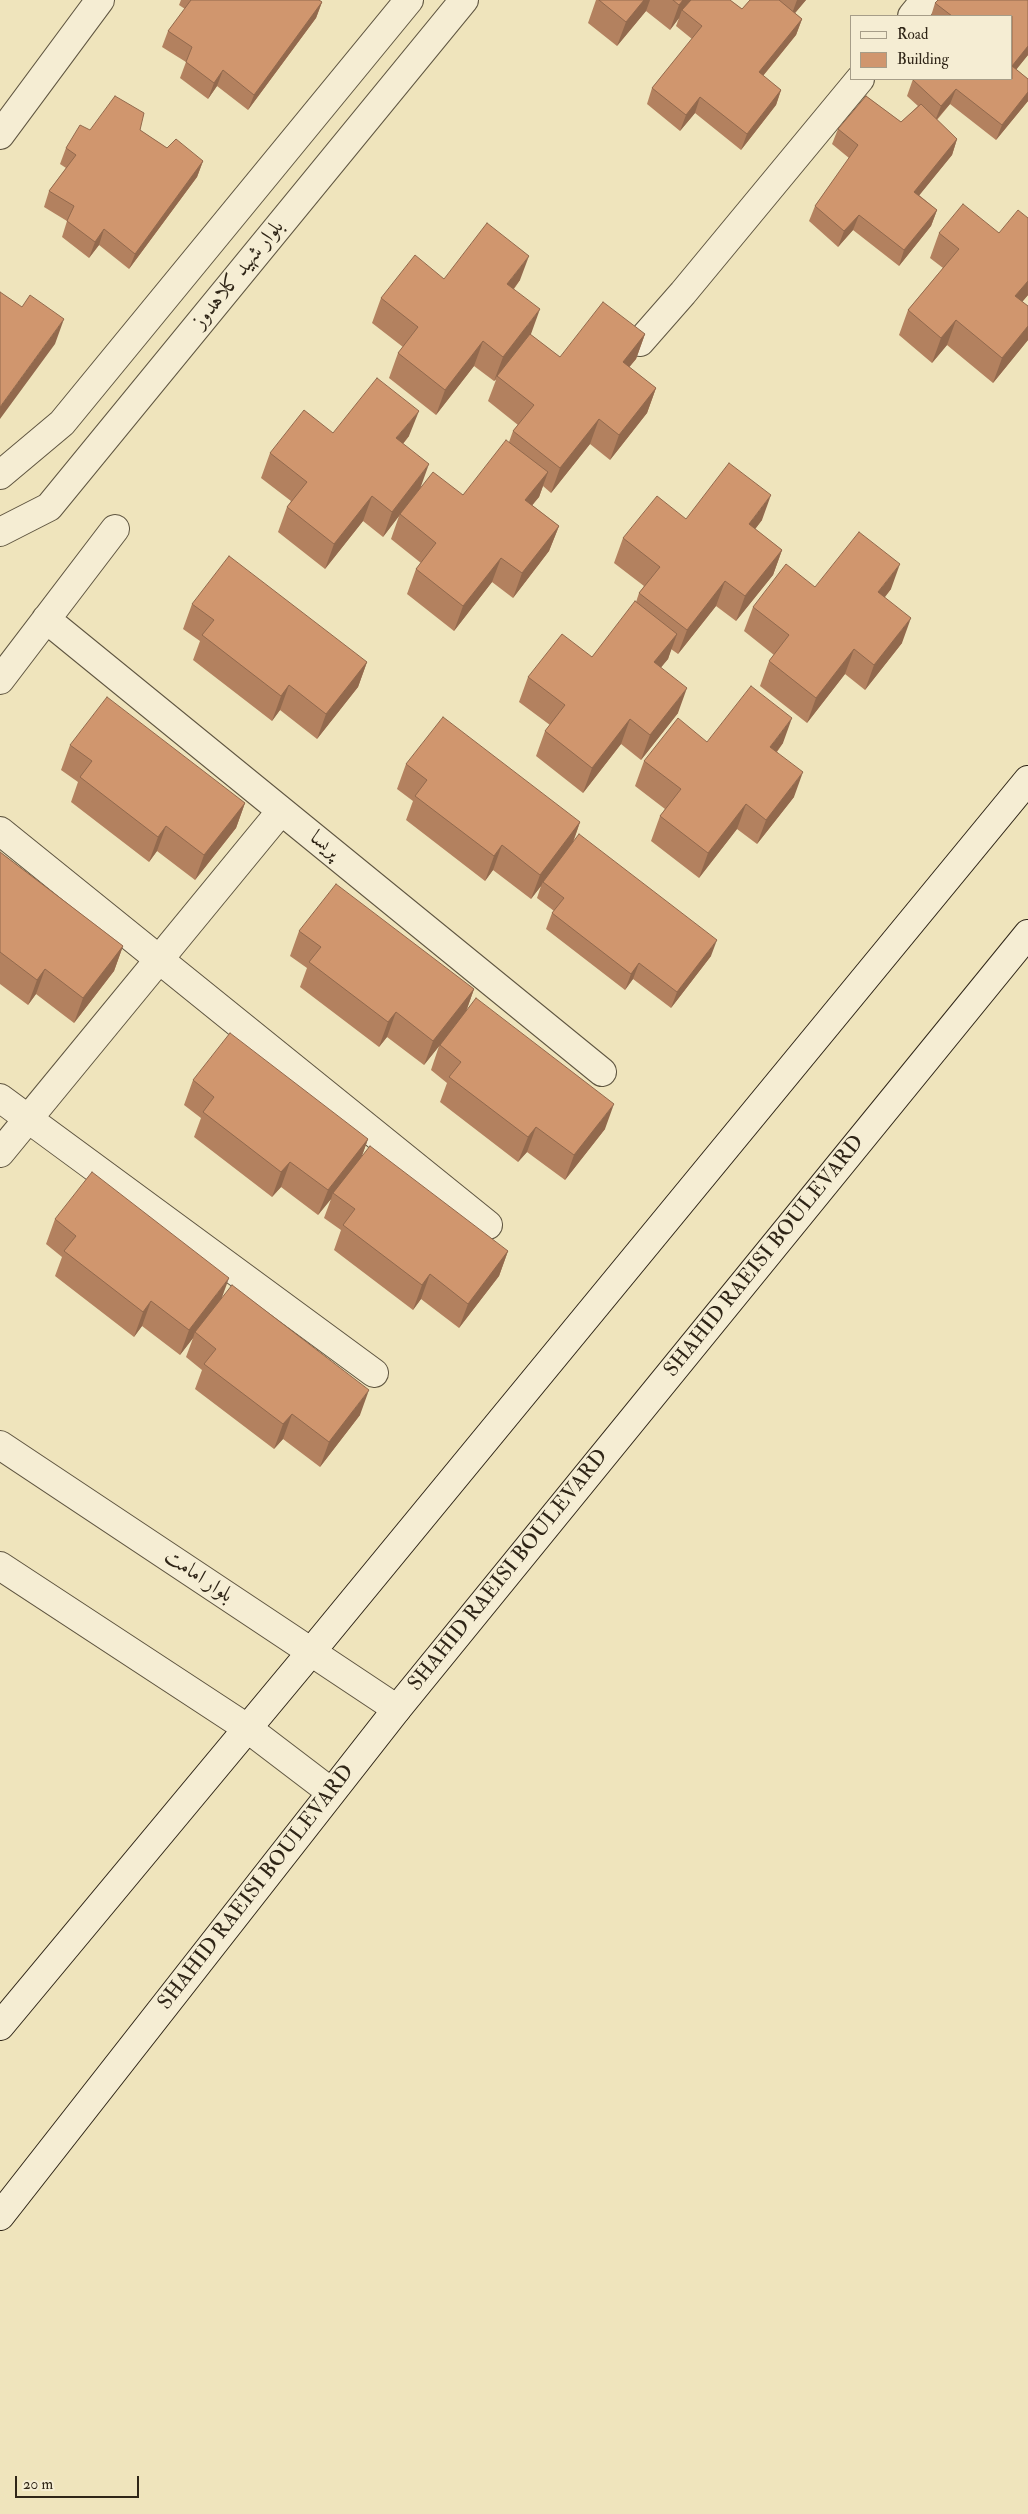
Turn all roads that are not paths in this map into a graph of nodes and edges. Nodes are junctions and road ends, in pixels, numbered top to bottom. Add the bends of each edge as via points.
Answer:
1 (100, 0) edge
2 (409, 0) edge
3 (464, 0) edge
4 (925, 0) edge
5 (913, 15) edge
6 (859, 80) edge
7 (0, 135) edge
8 (640, 342) edge
9 (0, 475) edge
10 (115, 529) dead end
11 (0, 532) edge
12 (46, 619) junction
13 (0, 680) edge
14 (1028, 780) edge
15 (281, 811) junction
16 (0, 831) edge
17 (1028, 934) edge
18 (159, 959) junction
19 (602, 1072) dead end
20 (0, 1098) edge
21 (28, 1118) junction
22 (0, 1153) edge
23 (488, 1224) dead end
24 (374, 1373) dead end
25 (0, 1445) edge
26 (0, 1566) edge
27 (311, 1652) junction
28 (397, 1709) junction
29 (247, 1728) junction
30 (331, 1792) junction
31 (0, 2026) edge
32 (0, 2216) edge

1 - 7 street
2 - 9 street, بلوار شهید کلاهدوز via 62,423
3 - 11 street, بلوار شهید کلاهدوز via 49,508
4 - 5 street
6 - 8 street
10 - 12 street
12 - 13 street
12 - 15 street, پریسا
14 - 27 street
15 - 18 street
15 - 19 street, پریسا
16 - 18 street
17 - 28 street, SHAHID RAEISI BOULEVARD
18 - 21 street
18 - 23 street
20 - 21 street
21 - 22 street
21 - 24 street
25 - 27 street, بلوار امامت
26 - 29 street
27 - 28 street, بلوار امامت
27 - 29 street
28 - 30 street, SHAHID RAEISI BOULEVARD
29 - 30 street
29 - 31 street
30 - 32 street, SHAHID RAEISI BOULEVARD

